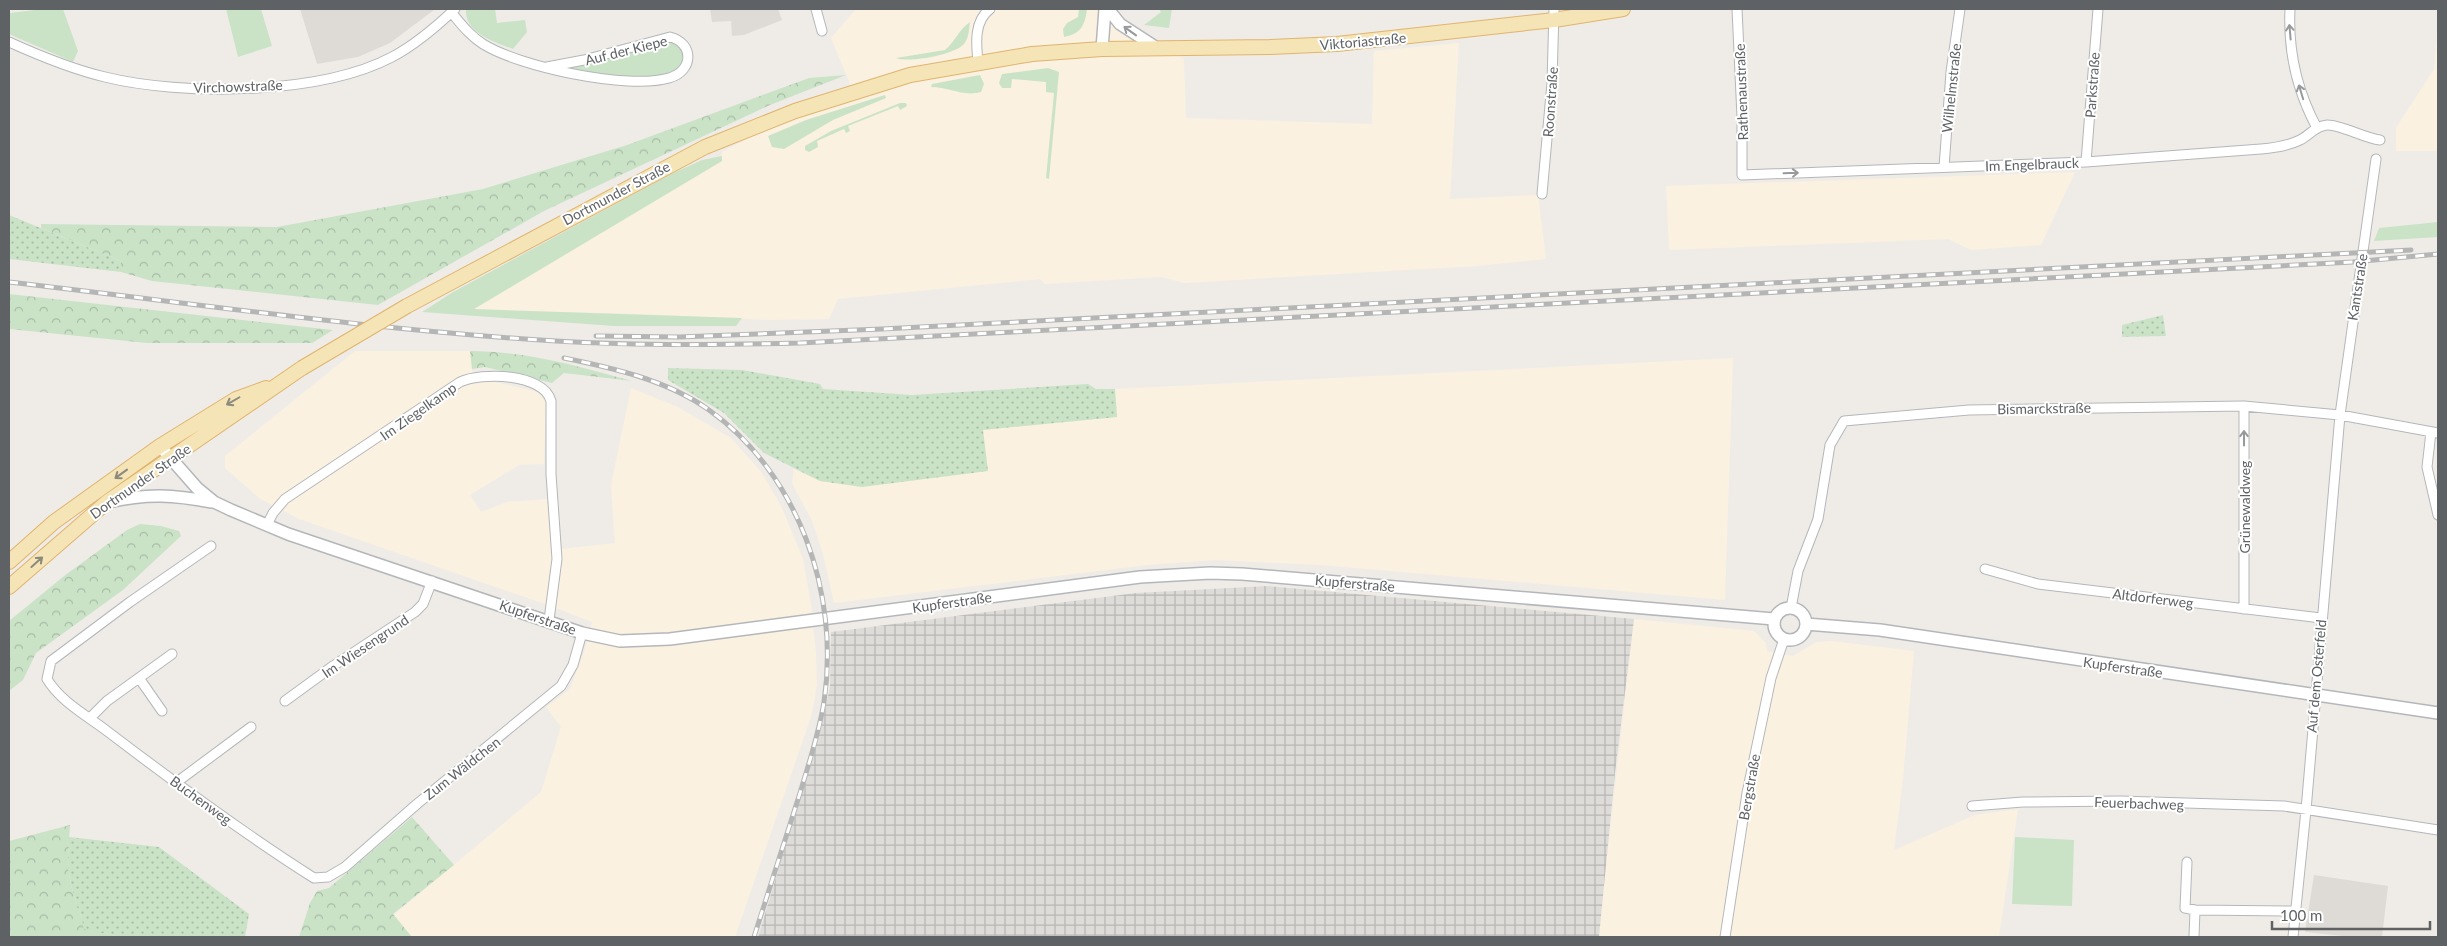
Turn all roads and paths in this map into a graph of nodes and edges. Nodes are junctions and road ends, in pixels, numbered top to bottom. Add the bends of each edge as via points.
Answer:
1 (816, 9) edge
2 (990, 9) edge
3 (1106, 9) edge
4 (1623, 9) edge
5 (1737, 9) edge
6 (1960, 9) edge
7 (2098, 9) edge
8 (2290, 9) edge
9 (453, 10) edge
10 (1554, 14) edge
11 (822, 30) dead end
12 (9, 42) edge
13 (1157, 48) junction
14 (1102, 49) junction
15 (978, 62) junction
16 (547, 67) junction
17 (2317, 128) junction
18 (2380, 140) dead end
19 (2376, 159) dead end
20 (2086, 162) junction
21 (1944, 167) junction
22 (1742, 175) joint
23 (1542, 194) dead end
24 (278, 384) junction
25 (2244, 406) junction
26 (2340, 415) junction
27 (2435, 432) edge
28 (160, 446) junction
29 (170, 459) junction
30 (107, 502) junction
31 (214, 502) junction
32 (2438, 516) edge
33 (267, 525) junction
34 (211, 546) dead end
35 (9, 562) edge
36 (1986, 569) dead end
37 (432, 581) junction
38 (9, 587) edge
39 (1791, 608) junction
40 (2244, 609) junction
41 (2322, 618) junction
42 (1774, 619) junction
43 (549, 620) junction
44 (1806, 624) junction
45 (582, 633) junction
46 (1784, 639) junction
47 (172, 654) dead end
48 (139, 678) junction
49 (2314, 695) junction
50 (285, 701) dead end
51 (162, 711) dead end
52 (2438, 713) edge
53 (90, 718) junction
54 (251, 726) dead end
55 (177, 782) junction
56 (1972, 806) dead end
57 (2306, 810) junction
58 (2438, 830) edge
59 (2187, 862) dead end
60 (314, 878) joint
61 (2196, 910) junction
62 (2295, 911) junction
63 (1726, 937) edge
64 (2194, 937) edge
65 (2292, 937) edge

1 - 11 street
2 - 15 street via 978,26
13 -> 3 street via 1120,24
3 - 14 street
4 - 10 main road, Viktoriastraße
5 - 22 street, Rathenaustraße
6 - 21 street, Wilhelmstraße via 1951,72
7 - 20 street, Parkstraße
17 -> 8 street via 2306,107 2296,74
9 - 12 street, Virchowstraße via 423,37 367,68 326,79 252,87 191,88 106,78 62,65
9 - 16 street, Auf der Kiepe via 474,39 485,46
10 - 13 main road, Viktoriastraße via 1337,44
10 - 23 street, Roonstraße
13 - 14 main road, Viktoriastraße
14 - 15 main road, Dortmunder Straße
15 - 24 main road, Dortmunder Straße, bridge via 870,86 751,128 665,167 407,306
16 - 16 street, Auf der Kiepe via 584,76 647,81 681,73 689,58 685,45 670,37
17 - 18 street via 2333,125
17 - 20 street, Im Engelbrauck via 2301,140 2275,148
19 - 26 street, Kantstraße
20 - 21 street, Im Engelbrauck
22 -> 21 street, Im Engelbrauck
24 -> 28 main road, Dortmunder Straße via 236,399
24 - 29 main road, Dortmunder Straße
25 - 26 street, Bismarckstraße
25 - 39 street, Bismarckstraße via 1969,410 1844,421 1830,445 1818,519 1798,571
40 -> 25 street, Grünewaldweg
26 - 27 street, Bismarckstraße
26 - 41 street, Auf dem Osterfeld
27 - 32 street via 2427,467
28 - 29 street, Kupferstraße
28 -> 35 main road, Dortmunder Straße via 54,522
29 - 30 main road, Dortmunder Straße
29 - 31 street, Kupferstraße
30 - 31 street via 136,496 172,495
38 -> 30 main road, Dortmunder Straße
31 - 33 street, Kupferstraße
33 - 37 street, Kupferstraße
33 - 43 street, Im Ziegelkamp via 286,499 460,382 490,375 532,384 548,393 551,401 551,474 557,553
34 - 53 street, Buchenweg via 51,661 47,679 56,693
36 - 40 street, Altdorferweg via 2038,584
37 - 43 street, Kupferstraße
37 - 50 street, Im Wiesengrund via 423,604 415,612
39 - 42 street via 1781,610
39 - 44 street via 1802,613
40 - 41 street, Altdorferweg
41 - 49 street, Auf dem Osterfeld
42 - 45 street, Kupferstraße via 1210,573 1140,577 645,641 620,641
42 - 46 street via 1777,633
43 - 45 street, Kupferstraße
44 - 46 street via 1799,638
44 - 49 street, Kupferstraße via 1880,630
45 - 60 street, Zum Wäldchen via 573,665 561,686 345,867 328,877
46 - 63 street, Bergstraße via 1771,678 1747,793
47 - 48 street
48 - 51 street
48 - 53 street
49 - 52 street, Kupferstraße
49 - 57 street, Auf dem Osterfeld
53 - 55 street, Buchenweg
54 - 55 street
55 - 60 street, Buchenweg
56 - 57 street, Feuerbachweg via 2120,801 2284,806
57 - 58 street, Feuerbachweg
57 - 62 street, Auf dem Osterfeld
59 - 61 street via 2185,908
61 - 62 street
61 - 64 street
62 - 65 street, Auf dem Osterfeld

